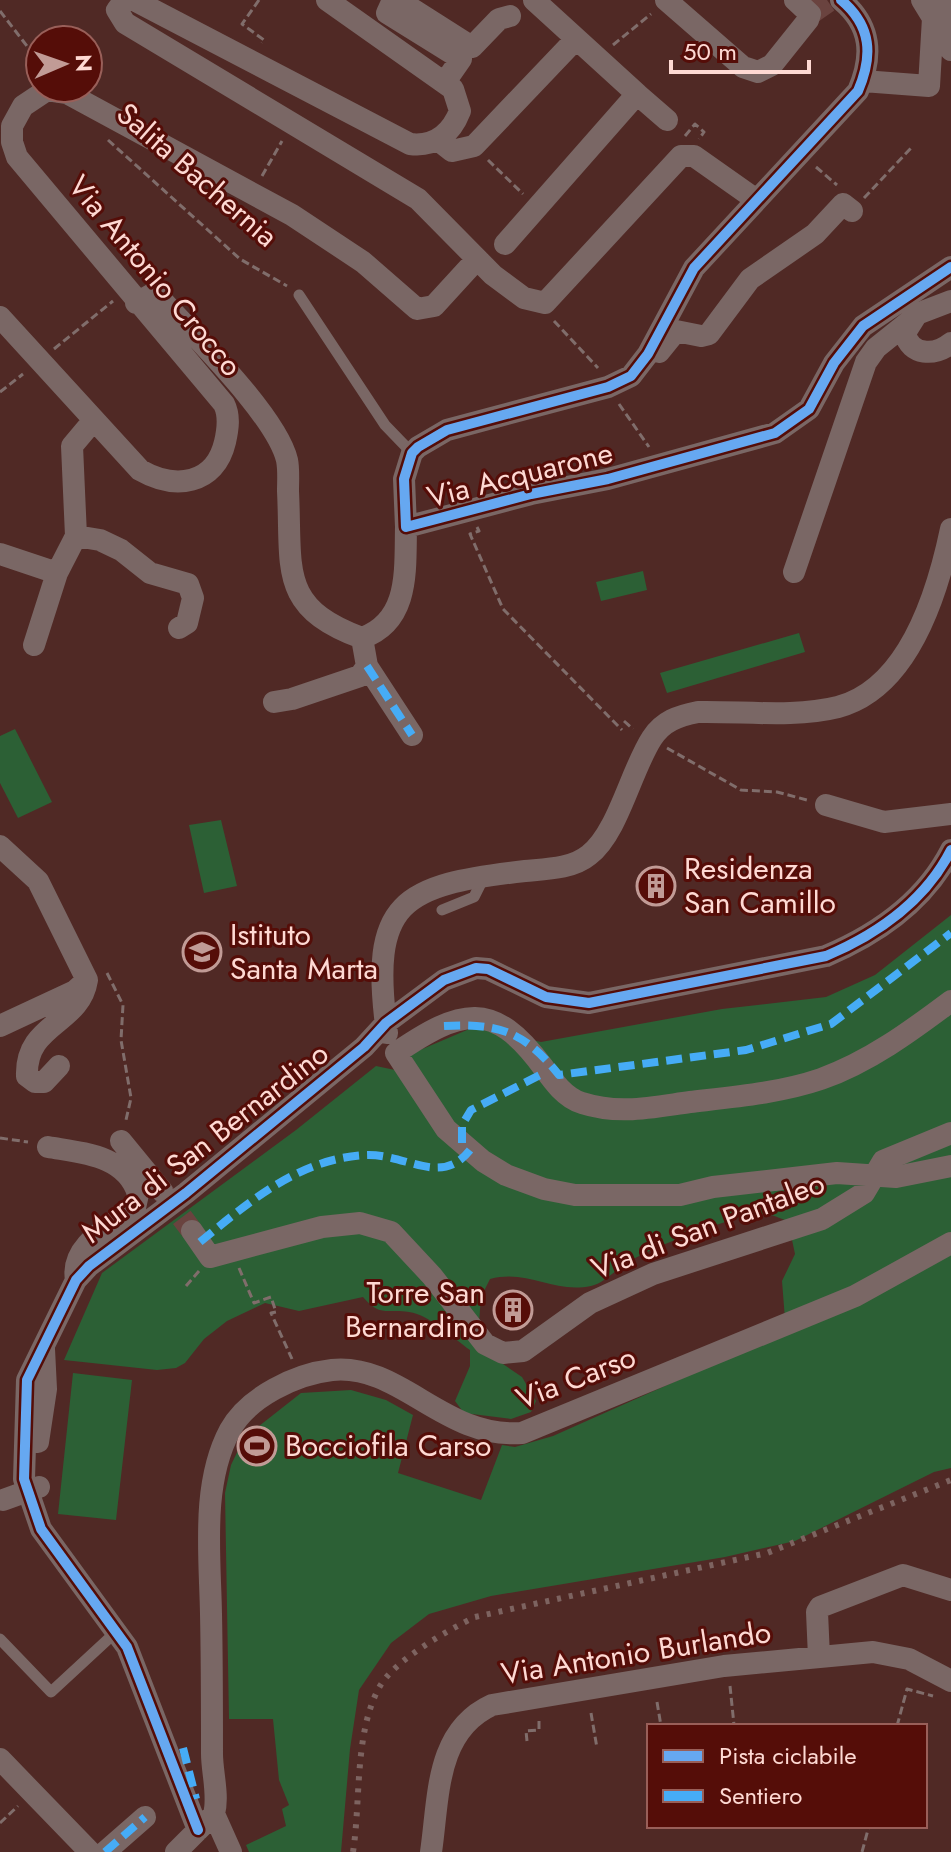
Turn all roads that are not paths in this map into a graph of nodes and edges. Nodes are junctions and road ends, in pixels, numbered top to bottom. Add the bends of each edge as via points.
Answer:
1 (125, 0) edge
2 (134, 0) edge
3 (327, 0) edge
4 (395, 0) edge
5 (534, 0) edge
6 (795, 0) edge
7 (841, 0) edge
8 (922, 0) edge
9 (940, 0) edge
10 (663, 3) edge
11 (510, 16) dead end
12 (576, 39) junction
13 (951, 50) edge
14 (863, 81) junction
15 (445, 82) junction
16 (637, 94) junction
17 (667, 120) road end
18 (438, 140) junction
19 (755, 199) junction
20 (852, 203) road end
21 (823, 225) junction
22 (505, 244) dead end
23 (477, 259) junction
24 (951, 267) edge
25 (779, 279) dead end
26 (299, 295) road end
27 (131, 297) junction
28 (951, 301) edge
29 (0, 317) edge
30 (911, 320) junction
31 (951, 343) edge
32 (648, 354) junction
33 (93, 421) junction
34 (412, 453) junction
35 (406, 527) junction
36 (951, 529) edge
37 (76, 536) junction
38 (0, 554) edge
39 (794, 572) dead end
40 (57, 573) junction
41 (179, 628) dead end
42 (362, 638) junction
43 (34, 645) dead end
44 (367, 666) junction
45 (274, 702) dead end
46 (412, 735) dead end
47 (826, 805) road end
48 (951, 814) edge
49 (0, 846) edge
50 (951, 850) edge
51 (484, 876) junction
52 (442, 910) dead end
53 (87, 980) junction
54 (951, 1001) edge
55 (386, 1023) junction
56 (0, 1026) edge
57 (396, 1053) junction
58 (59, 1066) dead end
59 (951, 1133) edge
60 (48, 1147) road end
61 (116, 1165) junction
62 (951, 1166) edge
63 (871, 1176) junction
64 (162, 1191) tunnel mouth
65 (192, 1231) tunnel mouth
66 (951, 1243) edge
67 (76, 1280) junction
68 (44, 1348) junction
69 (1, 1500) edge
70 (951, 1590) edge
71 (118, 1630) junction
72 (0, 1639) edge
73 (819, 1657) junction
74 (946, 1678) edge
75 (0, 1759) edge
76 (214, 1814) junction
77 (145, 1817) dead end
78 (198, 1830) junction
79 (90, 1852) edge
80 (105, 1852) edge
81 (176, 1852) edge
82 (231, 1852) edge
83 (431, 1852) edge

1 - 23 street via 117,10 125,23 418,199
2 - 18 street via 410,144
3 - 15 street
4 - 11 street via 472,47 499,19
4 - 15 street via 387,13 461,59
5 - 12 street
6 - 10 street via 810,14 808,20 772,65 758,72 743,67
7 - 14 street via 866,35 869,64
8 - 14 street via 933,18 929,86
9 - 13 street
12 - 16 street
12 - 18 street via 474,146 452,151
14 - 19 street, Via Acquarone via 843,111
15 - 18 street via 456,93 460,111
16 - 17 street
16 - 22 street
19 - 23 street via 686,154 545,303 524,298
19 - 32 street, Via Acquarone via 694,268
20 - 21 street, Via Acquarone via 843,204
21 - 25 street via 829,227
21 - 32 street, Via Acquarone via 750,279 709,334 676,331 666,348
23 - 27 street, Via Antonio Crocco via 434,306 417,309 363,262 252,193 81,100 60,91 41,92 15,119 14,150
24 - 35 street, Via Acquarone via 863,326 834,363 809,409 775,433
26 - 34 lane via 385,425
27 - 33 street, Via Antonio Crocco via 224,404 228,424 221,456 195,480 160,479 132,464
27 - 42 street via 159,297 259,410 287,460 294,583 319,620
28 - 30 street via 930,306
29 - 33 street, Via Antonio Crocco
30 - 31 street via 905,339 916,349 936,353
30 - 39 street via 866,362
32 - 34 street, Via Acquarone via 631,376 608,387 447,430
33 - 37 street via 72,446
34 - 35 street, Via Acquarone via 404,479
35 - 42 street via 399,610 378,633
36 - 51 street via 928,617 877,684 841,706 698,712 669,721 641,754 604,837 588,856 554,868
37 - 40 street
37 - 41 street via 100,540 150,573 188,584 193,598 187,623
38 - 40 street
40 - 43 street
42 - 44 street
44 - 45 street via 360,676
44 - 46 street
47 - 48 street via 884,822
49 - 53 street via 38,881
50 - 55 street, Mura di San Bernardino via 926,889 901,912 857,943 826,956 589,1003 546,997 476,968 444,980
51 - 52 lane via 474,897
51 - 55 street via 424,890 399,911 384,945
53 - 56 street via 75,991
53 - 58 street via 84,997 36,1041 26,1058 27,1076 35,1082 44,1082
54 - 57 street via 909,1033 820,1080 651,1109 611,1110 578,1103 560,1089 525,1043 483,1016 444,1026
55 - 57 street
55 - 67 street, Mura di San Bernardino via 364,1047
57 - 63 street via 446,1129 483,1161 544,1189 638,1197 837,1173
59 - 63 street via 883,1161
60 - 61 street via 100,1156
61 - 64 street via 121,1141
61 - 67 street via 136,1188 135,1208 80,1250
62 - 63 street via 896,1177
63 - 65 street, Via di San Pantaleo via 864,1193 822,1219 653,1274 590,1303 523,1351 503,1353 485,1344 391,1232 360,1223 322,1227 210,1257
66 - 76 street, Via Carso via 843,1301 522,1433 491,1433 463,1425 370,1373 331,1370 300,1377 257,1402 237,1419 225,1442 211,1515
67 - 68 street, Mura di San Bernardino
68 - 69 street, bridge via 39,1487
68 - 71 street, Mura di San Bernardino via 27,1380 24,1479 41,1529
70 - 73 street via 903,1575 820,1607
71 - 72 lane via 51,1692
71 - 78 street, Mura di San Bernardino
73 - 74 street, Via Antonio Burlando via 894,1654
73 - 83 street, Via Antonio Burlando via 728,1666 492,1705 475,1713 446,1753
75 - 79 street
76 - 78 street
76 - 82 street
77 - 80 street
78 - 81 street

